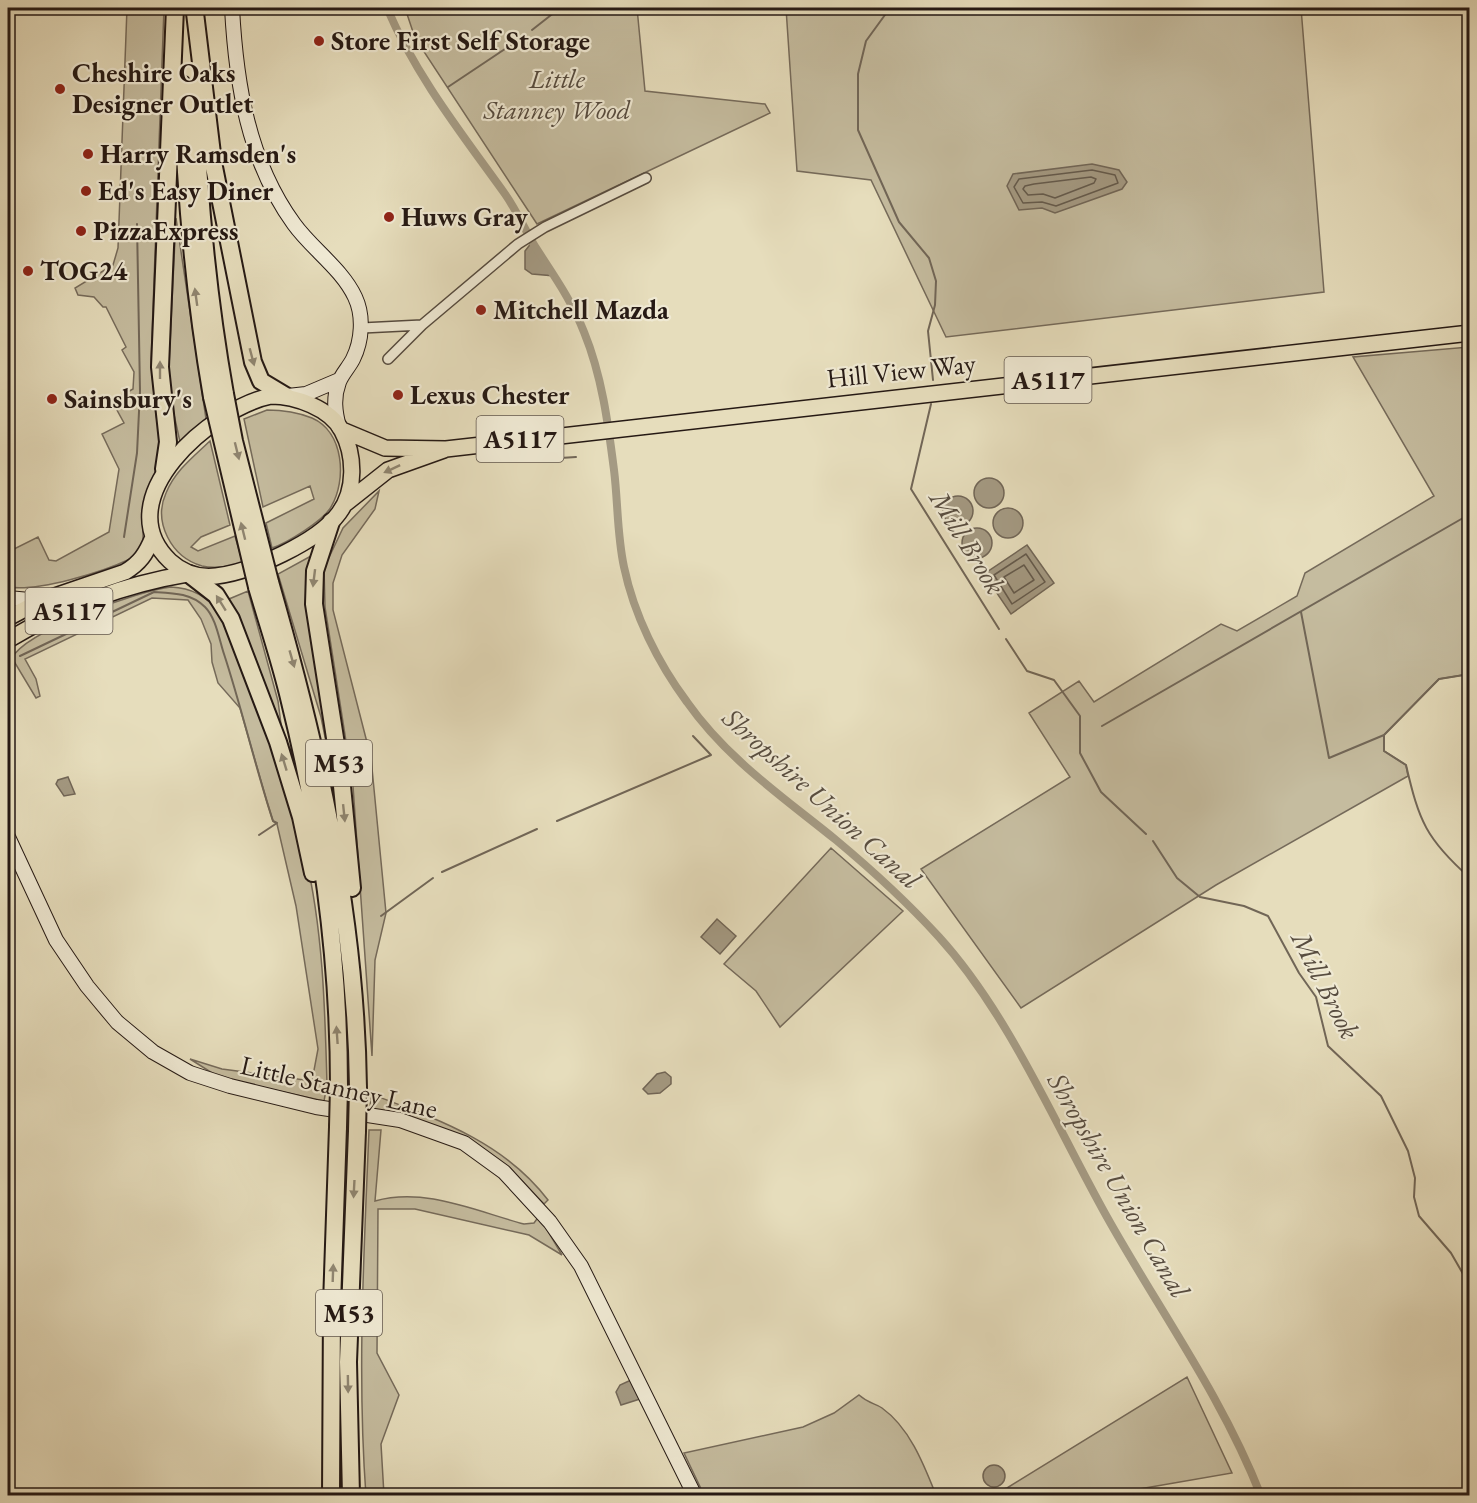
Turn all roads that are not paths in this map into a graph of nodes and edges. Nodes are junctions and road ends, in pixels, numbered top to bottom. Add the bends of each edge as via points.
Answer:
1 (176, 8) edge
2 (232, 8) edge
3 (191, 9) edge
4 (646, 178) dead end
5 (422, 325) junction
6 (362, 328) junction
7 (1470, 333) edge
8 (388, 359) dead end
9 (339, 380) junction
10 (287, 396) junction
11 (340, 429) junction
12 (446, 449) junction
13 (164, 470) junction
14 (344, 504) junction
15 (331, 522) junction
16 (153, 537) junction
17 (188, 574) junction
18 (264, 585) junction
19 (8, 598) edge
20 (40, 602) junction
21 (8, 618) edge
22 (8, 640) edge
23 (8, 837) edge
24 (334, 983) junction
25 (355, 1008) junction
26 (333, 1496) edge
27 (351, 1496) edge
28 (695, 1496) edge

13 -> 1 highway via 168,442 160,367
2 - 6 street via 248,132 288,214 356,298
3 -> 10 highway via 213,162 253,362 261,381
3 - 18 highway, M53, bridge via 198,182 218,395 234,441
4 - 5 street via 518,244
5 - 6 street
5 - 8 street
6 - 9 street via 353,360
7 - 12 main road, Hill View Way / A5117
9 - 10 street via 306,394
9 - 11 street via 335,405
10 - 11 main road via 313,406
10 - 13 main road via 254,400 223,418 186,446
11 - 12 main road, Hill View Way / A5117 via 385,448
11 - 14 main road via 352,476
12 -> 14 main road, Hill View Way / A5117 via 388,470
13 - 16 main road via 152,507
14 - 15 main road
15 - 17 main road via 274,558 246,570 208,577
15 -> 25 highway, M53 via 315,571 314,604 342,788 353,892
16 - 17 main road via 163,554
16 - 20 main road, A5117 via 145,556 125,572
17 - 22 main road, A5117 via 107,595
24 -> 17 highway, M53 via 301,817 278,742 231,619 216,596
18 - 24 highway, M53 via 314,811 328,904
18 -> 25 highway, M53 via 303,698 329,809
19 - 20 street
20 - 21 main road, A5117
23 - 28 street, Little Stanney Lane via 56,939 87,986 117,1022 153,1052 190,1072 230,1086 316,1107 400,1120 464,1143 504,1172 550,1222 581,1266
26 -> 24 highway, M53, bridge via 332,1304 339,1087
25 -> 27 highway, M53, bridge via 358,1088 348,1362

